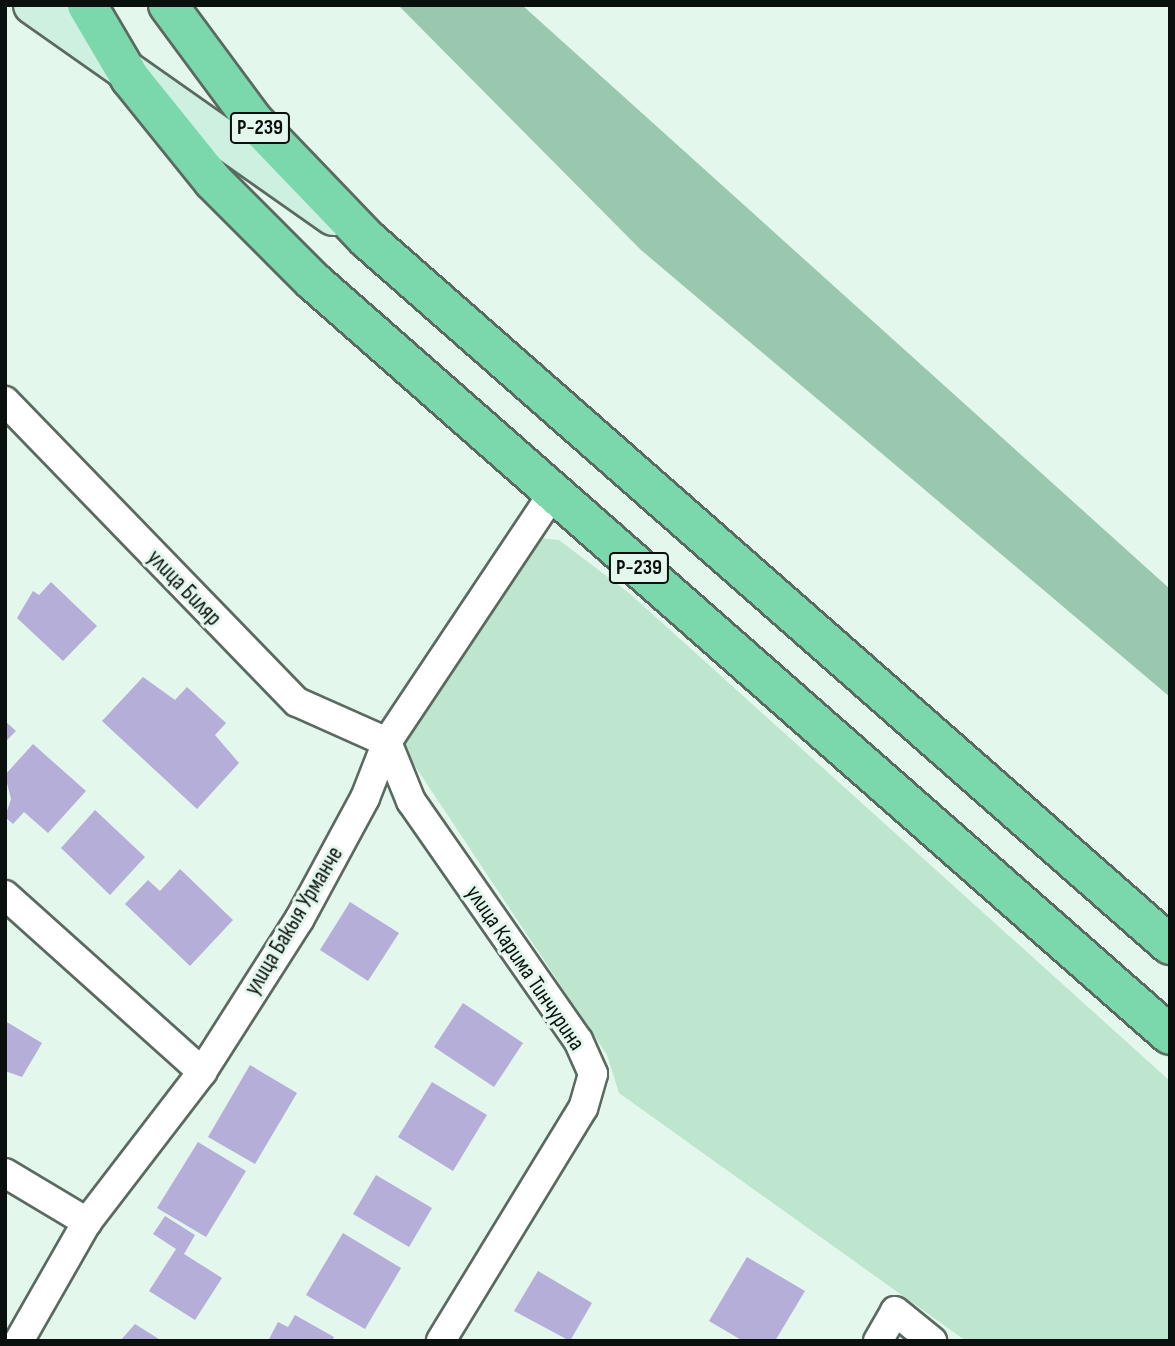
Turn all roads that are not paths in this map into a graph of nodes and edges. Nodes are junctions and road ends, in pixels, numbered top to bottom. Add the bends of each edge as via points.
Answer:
1 (33, 5) edge
2 (87, 5) edge
3 (168, 5) edge
4 (130, 78) junction
5 (367, 239) junction
6 (5, 401) edge
7 (554, 492) junction
8 (387, 742) junction
9 (5, 895) edge
10 (1170, 945) edge
11 (1170, 1035) edge
12 (202, 1072) junction
13 (5, 1173) edge
14 (87, 1222) junction
15 (19, 1341) edge
16 (441, 1341) edge
17 (878, 1341) edge
18 (932, 1341) edge

1 - 4 main road
2 - 4 highway, Р-239
3 - 5 highway, Р-239 via 253,120
4 - 5 main road
4 - 7 highway, Р-239 via 213,181 313,281
5 - 10 highway, Р-239
6 - 8 street, улица Биляр via 297,702
7 - 8 street, улица Бакыя Урманче
7 - 11 highway, Р-239
8 - 12 street, улица Бакыя Урманче via 365,798 299,920
8 - 16 street, улица Карима Тинчурина via 411,801 578,1040 593,1074 583,1108
9 - 12 street
12 - 14 street, улица Бакыя Урманче
13 - 14 street
14 - 15 street, улица Бакыя Урманче
17 - 18 street via 895,1311

